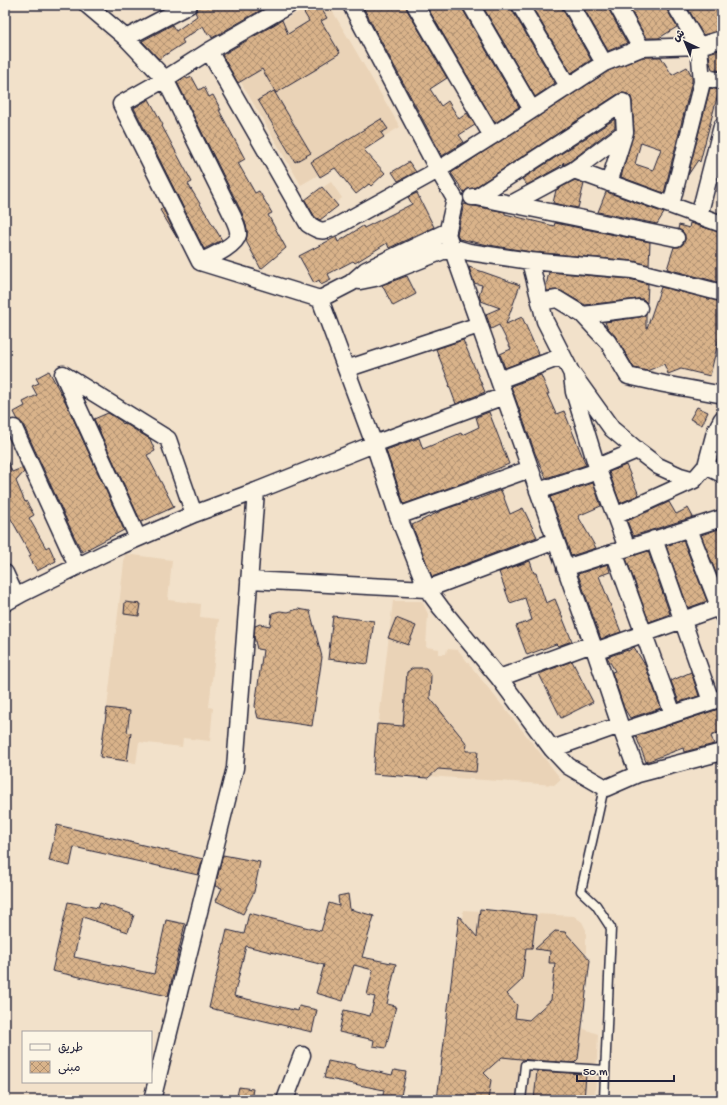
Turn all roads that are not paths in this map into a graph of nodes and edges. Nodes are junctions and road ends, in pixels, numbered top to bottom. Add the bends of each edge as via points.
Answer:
1 (87, 5) edge
2 (189, 5) edge
3 (289, 5) edge
4 (351, 5) edge
5 (415, 5) edge
6 (471, 5) edge
7 (520, 5) edge
8 (571, 5) edge
9 (617, 5) edge
10 (675, 5) edge
11 (167, 11) edge
12 (126, 38) junction
13 (722, 39) edge
14 (699, 46) junction
15 (641, 48) junction
16 (209, 51) junction
17 (604, 63) junction
18 (702, 77) junction
19 (165, 79) junction
20 (722, 81) edge
21 (568, 86) junction
22 (532, 110) junction
23 (722, 126) edge
24 (625, 132) junction
25 (492, 136) junction
26 (438, 170) junction
27 (574, 170) junction
28 (609, 183) junction
29 (477, 197) junction
30 (455, 199) junction
31 (510, 204) junction
32 (671, 205) junction
33 (699, 216) junction
34 (722, 222) edge
35 (448, 231) junction
36 (676, 238) dead end
37 (452, 249) junction
38 (530, 261) junction
39 (200, 262) junction
40 (351, 283) junction
41 (722, 293) edge
42 (320, 299) junction
43 (540, 302) junction
44 (639, 308) dead end
45 (583, 315) junction
46 (479, 325) junction
47 (563, 356) junction
48 (346, 369) junction
49 (571, 372) junction
50 (499, 380) junction
51 (722, 392) edge
52 (504, 396) junction
53 (722, 419) edge
54 (14, 428) dead end
55 (374, 444) junction
56 (637, 450) junction
57 (706, 466) junction
58 (530, 469) junction
59 (598, 469) junction
60 (722, 474) edge
61 (694, 480) junction
62 (256, 491) junction
63 (538, 491) junction
64 (194, 514) junction
65 (398, 516) junction
66 (615, 516) junction
67 (722, 518) edge
68 (689, 528) junction
69 (138, 538) junction
70 (654, 539) junction
71 (555, 540) junction
72 (620, 550) junction
73 (77, 566) junction
74 (565, 568) junction
75 (5, 573) edge
76 (249, 580) junction
77 (427, 589) junction
78 (10, 600) edge
79 (721, 609) edge
80 (682, 620) junction
81 (644, 633) junction
82 (593, 647) junction
83 (499, 678) junction
84 (716, 700) edge
85 (673, 714) junction
86 (621, 728) junction
87 (552, 749) junction
88 (722, 752) edge
89 (638, 774) junction
90 (606, 788) junction
91 (302, 1055) dead end
92 (605, 1070) junction
93 (152, 1100) edge
94 (285, 1100) edge
95 (521, 1100) edge
96 (604, 1100) edge

1 - 12 street
2 - 11 street
3 - 16 street
4 - 26 street
5 - 25 street
6 - 22 street
7 - 21 street
8 - 17 street
9 - 15 street
10 - 14 street
11 - 12 street
12 - 19 street
13 - 14 street
14 - 15 street
14 - 18 street
15 - 17 street
16 - 19 street
16 - 26 street via 308,224 315,230 325,231 335,227
17 - 21 street
18 - 20 street
18 - 32 street
19 - 39 street via 238,229 238,236 234,242
19 - 39 street via 121,104
21 - 22 street
22 - 25 street
23 - 33 street
24 - 27 street
24 - 28 street
24 - 29 street via 623,102
25 - 26 street
26 - 30 street
27 - 28 street
27 - 31 street
28 - 32 street
29 - 30 street
29 - 31 street
30 - 35 street
31 - 36 street
32 - 33 street
33 - 34 street
35 - 37 street
35 - 40 street via 366,270
37 - 38 street
37 - 40 street via 374,278
37 - 46 street
38 - 41 street via 632,270
38 - 43 street
39 - 42 street
40 - 42 street
42 - 48 street
43 - 45 street via 557,299
43 - 47 street via 545,322
44 - 45 street
45 - 51 street via 608,342 628,376 718,394
46 - 48 street
46 - 50 street
47 - 49 street
47 - 50 street
48 - 55 street
49 - 56 street via 612,428
49 - 59 street via 574,392
50 - 52 street
52 - 55 street
52 - 58 street
53 - 57 street via 715,432
54 - 73 street
55 - 62 street
55 - 65 street
56 - 59 street
56 - 61 street via 658,466
57 - 60 street
57 - 61 street
58 - 63 street
58 - 65 street
59 - 63 street
59 - 66 street
61 - 66 street
62 - 64 street
62 - 76 street
63 - 71 street
64 - 69 street
64 - 69 street via 168,439 62,374
65 - 77 street
66 - 72 street
67 - 68 street
68 - 70 street
68 - 79 street
69 - 73 street
70 - 72 street
70 - 80 street
71 - 74 street
71 - 77 street
72 - 74 street
72 - 81 street
73 - 78 street
74 - 82 street
75 - 78 street
76 - 77 street
76 - 93 street via 234,768
77 - 83 street
79 - 80 street
80 - 81 street
80 - 84 street
81 - 82 street
81 - 85 street
82 - 83 street
82 - 86 street
83 - 87 street
84 - 85 street
85 - 86 street
86 - 87 street
86 - 89 street
87 - 90 street via 568,766
88 - 89 street
89 - 90 street
90 - 92 lane via 603,792 582,891 596,905 611,928
91 - 94 street
92 - 95 lane via 524,1065
92 - 96 lane

